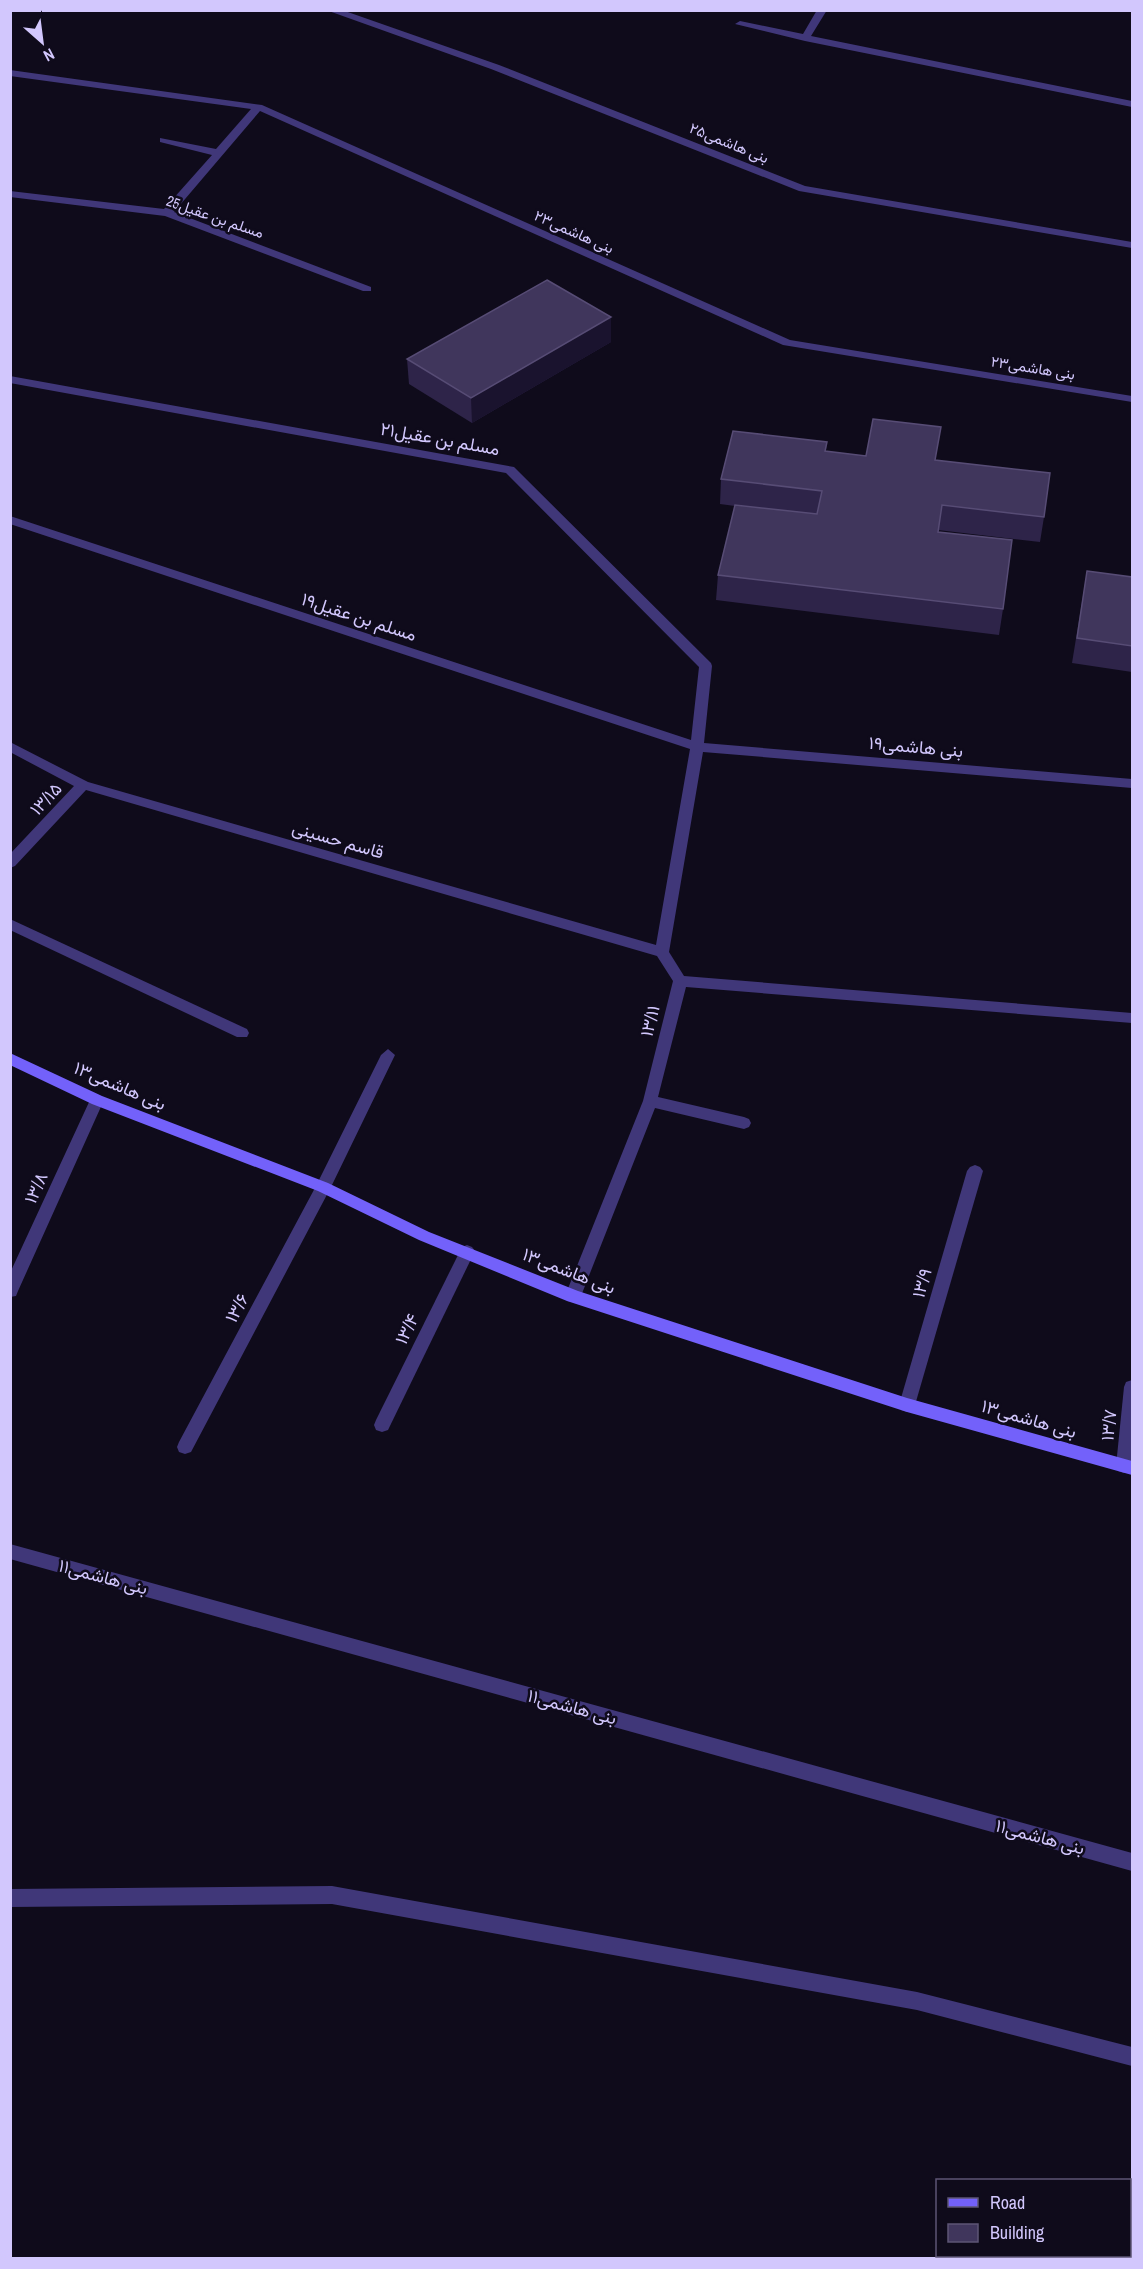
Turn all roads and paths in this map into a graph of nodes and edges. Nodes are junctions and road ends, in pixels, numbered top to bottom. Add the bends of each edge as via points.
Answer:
1 (331, 10) edge
2 (822, 10) edge
3 (740, 24) dead end
4 (805, 38) junction
5 (10, 73) edge
6 (1132, 104) edge
7 (258, 107) junction
8 (164, 140) dead end
9 (218, 153) junction
10 (10, 194) edge
11 (167, 213) junction
12 (1132, 245) edge
13 (367, 289) dead end
14 (10, 379) edge
15 (1132, 399) edge
16 (10, 520) edge
17 (10, 746) edge
18 (697, 747) junction
19 (1132, 783) edge
20 (83, 785) junction
21 (10, 863) edge
22 (10, 924) edge
23 (662, 952) junction
24 (680, 981) junction
25 (1132, 1018) edge
26 (242, 1033) dead end
27 (388, 1055) dead end
28 (10, 1058) edge
29 (97, 1100) junction
30 (650, 1101) junction
31 (744, 1123) dead end
32 (975, 1171) dead end
33 (323, 1187) junction
34 (467, 1251) junction
35 (10, 1291) edge
36 (573, 1296) junction
37 (1132, 1387) edge
38 (907, 1405) junction
39 (381, 1425) dead end
40 (185, 1448) dead end
41 (1128, 1467) edge
42 (10, 1551) edge
43 (1132, 1862) edge
44 (10, 1898) edge
45 (1132, 2057) edge

1 - 12 street, بنی هاشمی۲۵ via 495,67 803,189
2 - 4 street
3 - 4 street
4 - 6 street
5 - 7 street, بنی هاشمی۲۳
7 - 9 street
7 - 15 street, بنی هاشمی۲۳ via 787,343
8 - 9 street
9 - 11 street
10 - 11 street, مسلم بن عقیل25
11 - 13 street, مسلم بن عقیل25
14 - 18 street, مسلم بن عقیل۲۱ via 510,470 706,666
16 - 18 street, مسلم بن عقیل۱۹
17 - 20 street, قاسم حسینی
18 - 19 street, بنی هاشمی۱۹
18 - 23 street
20 - 21 street, ۱۳/۱۵
20 - 23 street, قاسم حسینی
22 - 26 street
23 - 24 street
24 - 25 street
24 - 30 street, ۱۳/۱۱
27 - 33 street, ۱۳/۶
28 - 29 street, بنی هاشمی۱۳
29 - 33 street, بنی هاشمی۱۳
29 - 35 street, ۱۳/۸
30 - 31 street
30 - 36 street, ۱۳/۱۱
32 - 38 street, ۱۳/۹
33 - 34 street, بنی هاشمی۱۳ via 424,1236
33 - 40 street, ۱۳/۶
34 - 36 street, بنی هاشمی۱۳
34 - 39 street, ۱۳/۴
36 - 38 street, بنی هاشمی۱۳
37 - 41 street, ۱۳/۷
38 - 41 street, بنی هاشمی۱۳
42 - 43 street, بنی هاشمی۱۱
44 - 45 street via 332,1895 917,2001

